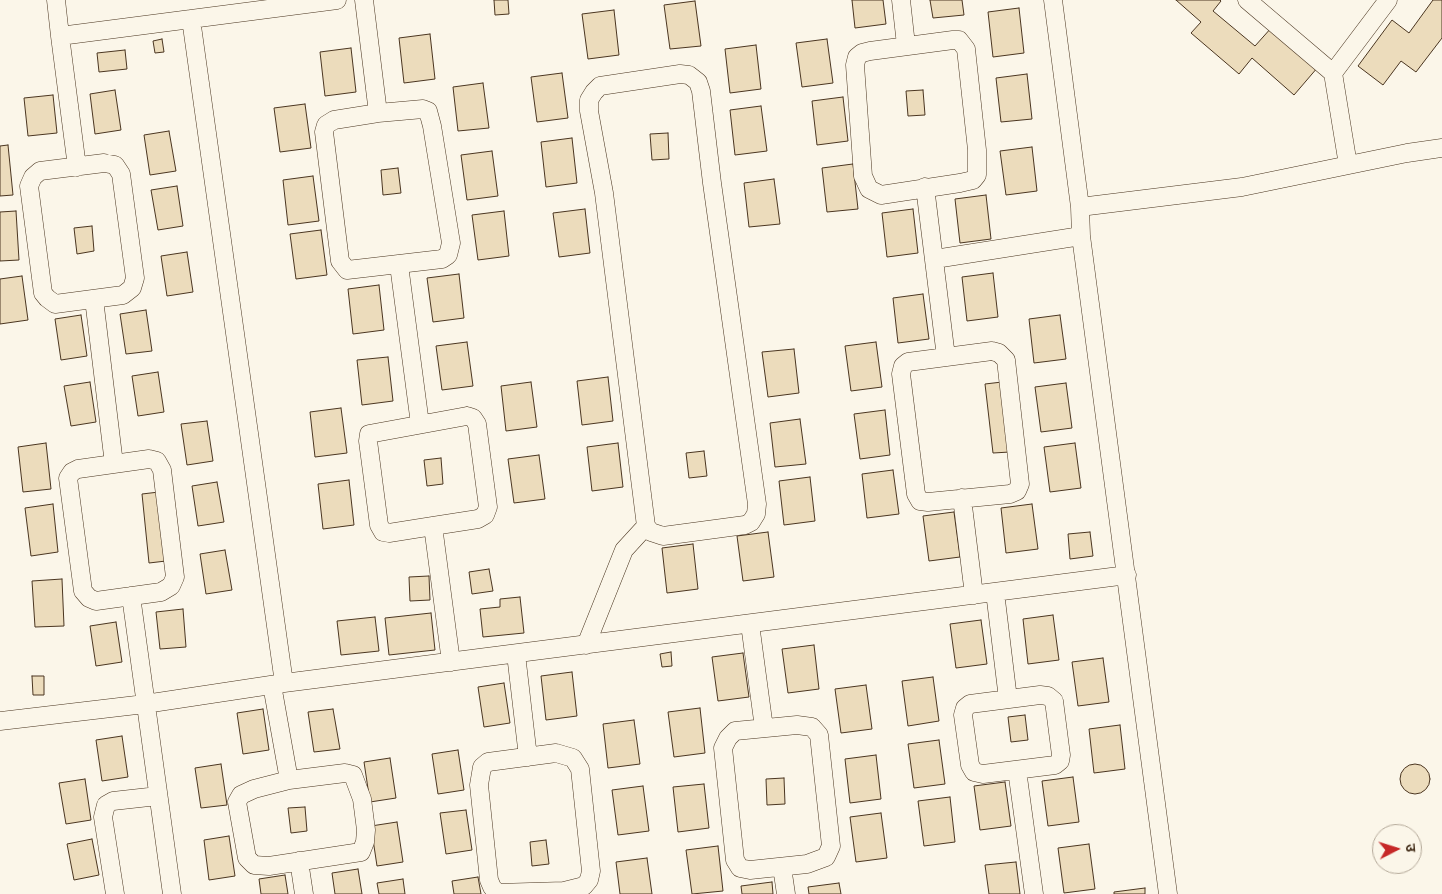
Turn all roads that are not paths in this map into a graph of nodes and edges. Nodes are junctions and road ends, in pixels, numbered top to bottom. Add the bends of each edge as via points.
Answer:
1 (56, 0) edge
2 (337, 0) edge
3 (364, 0) edge
4 (902, 0) edge
5 (1053, 0) edge
6 (1247, 0) edge
7 (1388, 0) edge
8 (190, 19) junction
9 (60, 36) junction
10 (906, 45) junction
11 (1333, 73) junction
12 (378, 113) junction
13 (1442, 148) edge
14 (1348, 165) junction
15 (77, 167) junction
16 (925, 187) junction
17 (1080, 208) junction
18 (1081, 236) junction
19 (935, 259) junction
20 (399, 265) junction
21 (94, 299) junction
22 (946, 357) junction
23 (420, 424) junction
24 (114, 464) junction
25 (962, 498) junction
26 (433, 526) junction
27 (646, 526) junction
28 (1126, 575) junction
29 (995, 592) junction
30 (974, 595) junction
31 (131, 596) junction
32 (750, 624) junction
33 (586, 645) junction
34 (516, 654) junction
35 (451, 662) junction
36 (278, 684) junction
37 (1008, 699) junction
38 (145, 704) junction
39 (0, 721) edge
40 (764, 728) junction
41 (528, 757) junction
42 (1018, 770) junction
43 (289, 780) junction
44 (158, 796) junction
45 (299, 861) junction
46 (782, 867) junction
47 (546, 893) edge
48 (115, 894) edge
49 (172, 894) edge
50 (304, 894) edge
51 (786, 894) edge
52 (1034, 894) edge
53 (1168, 894) edge

1 - 9 street
2 - 8 street
3 - 12 street
4 - 10 street
5 - 17 street
6 - 11 street
7 - 11 street
8 - 9 street
8 - 36 street
9 - 15 street
10 - 16 street via 862,53 857,57 863,176 869,189 881,195
10 - 16 street via 959,40 967,55 977,175 972,180
11 - 14 street
12 - 20 street via 423,108 428,111 451,243 448,255 442,259
12 - 20 street via 334,120 326,125 324,132 340,261 346,270
13 - 14 street
14 - 17 street via 1242,187
15 - 21 street via 104,163 115,165 121,174 134,278 132,288 123,295
15 - 21 street via 40,171 29,186 43,293 55,304
16 - 19 street
17 - 18 street
18 - 19 street
18 - 28 street
19 - 22 street
20 - 23 street
21 - 24 street
22 - 25 street via 908,362 901,374 916,494 920,501 928,502
22 - 25 street via 992,351 1006,360 1020,484 1010,494
23 - 26 street via 376,431 369,434 368,441 379,525 383,532
23 - 26 street via 467,416 473,418 477,424 488,507 485,515 478,518
24 - 31 street via 149,459 157,461 162,470 175,577 171,586 161,592
24 - 31 street via 78,469 68,478 83,591 96,601
25 - 30 street
26 - 35 street
27 - 27 street via 589,100 600,86 680,74 689,75 698,82 701,91 756,514 745,525 663,536 651,532
27 - 33 street via 624,550
28 - 29 street
28 - 53 street
29 - 30 street
29 - 37 street
30 - 32 street
31 - 38 street
32 - 33 street
32 - 40 street
33 - 34 street
34 - 35 street
34 - 41 street
35 - 36 street
36 - 38 street
36 - 43 street
37 - 42 street via 1040,695 1048,696 1054,702 1060,761 1054,765
37 - 42 street via 970,704 965,708 963,714 970,765 974,772 983,774
38 - 39 street
38 - 44 street
40 - 46 street via 735,731 723,748 735,860 740,868 750,870
40 - 46 street via 797,724 812,726 819,735 831,846 826,857 808,864
41 - 47 street via 556,753 573,758 580,769 591,871 589,880 579,888
41 - 47 street via 488,762 482,767 479,785 489,880 497,893
42 - 52 street
43 - 45 street via 254,789 241,795 237,802 247,858 254,865
43 - 45 street via 345,773 352,775 360,791 366,830 361,852
44 - 48 street via 113,801 106,805 103,817
44 - 49 street
45 - 50 street
46 - 51 street

